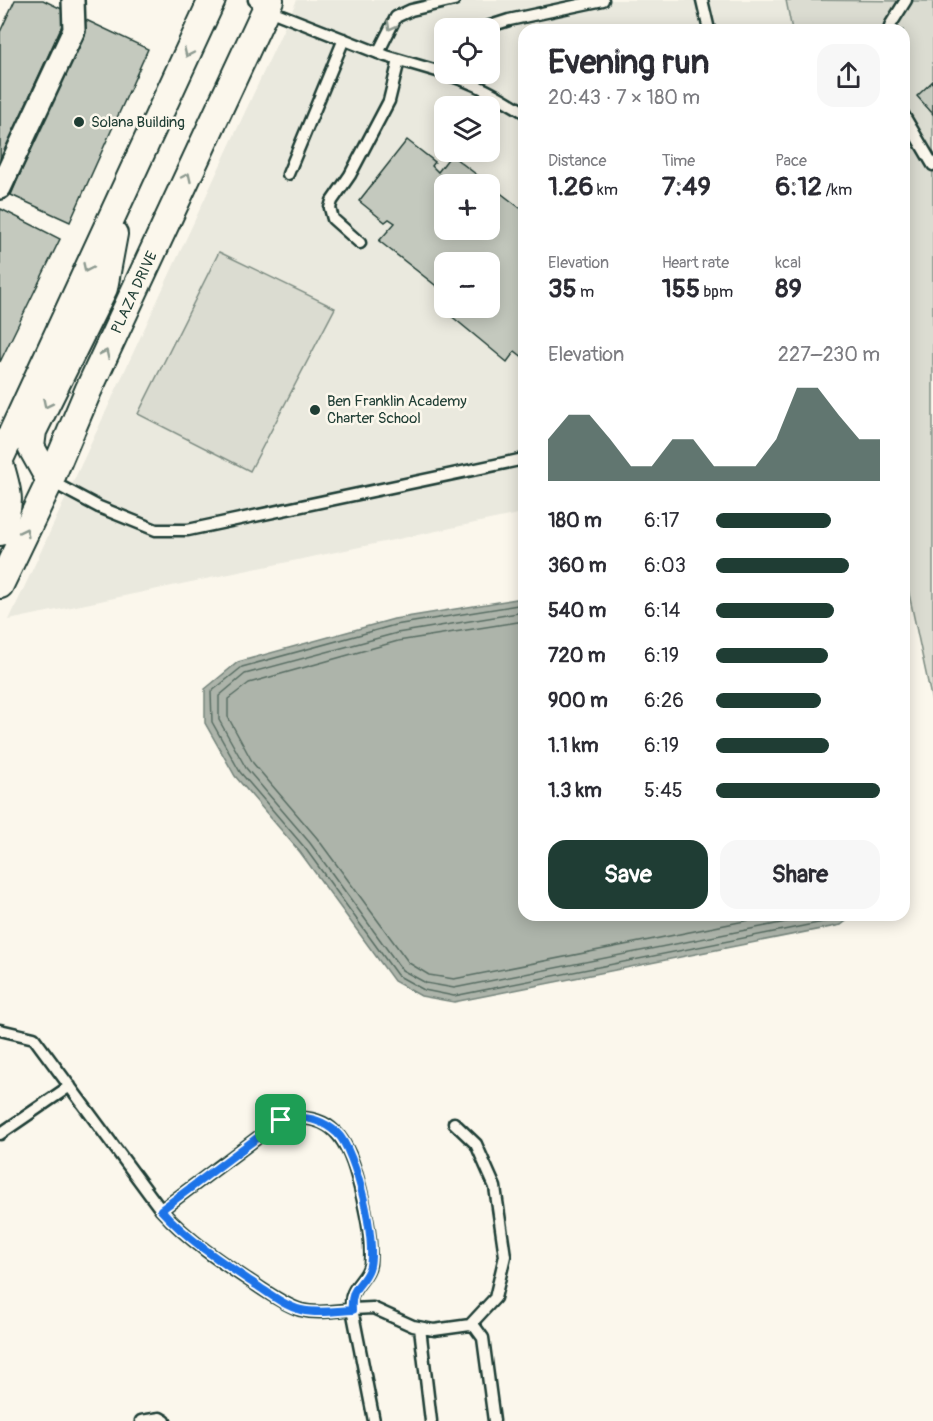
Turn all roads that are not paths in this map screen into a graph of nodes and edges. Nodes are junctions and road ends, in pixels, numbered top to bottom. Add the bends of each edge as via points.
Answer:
1 (73, 0) edge
2 (212, 0) edge
3 (454, 0) edge
4 (603, 0) edge
5 (702, 0) edge
6 (906, 0) edge
7 (433, 2) edge
8 (263, 3) edge
9 (500, 23) edge
10 (708, 24) edge
11 (891, 24) edge
12 (344, 39) junction
13 (378, 52) junction
14 (403, 61) junction
15 (434, 70) edge
16 (472, 84) edge
17 (518, 108) edge
18 (910, 126) edge
19 (933, 165) edge
20 (288, 174) dead end
21 (0, 188) edge
22 (123, 192) junction
23 (360, 243) dead end
24 (0, 459) edge
25 (518, 460) edge
26 (0, 464) edge
27 (50, 481) junction
28 (0, 532) edge
29 (0, 585) edge
30 (0, 1030) edge
31 (70, 1086) junction
32 (454, 1124) dead end
33 (0, 1134) edge
34 (161, 1210) junction
35 (352, 1310) junction
36 (470, 1325) junction
37 (420, 1328) junction
38 (141, 1421) edge
39 (165, 1421) edge
40 (374, 1421) edge
41 (431, 1421) edge
42 (494, 1421) edge

1 - 21 street via 74,30
2 -> 22 street
3 - 7 lane
4 - 9 lane
5 - 10 lane
6 - 11 lane
7 -> 13 lane via 396,16
8 - 12 lane
27 -> 8 street, PLAZA DRIVE
12 - 13 lane
12 - 20 lane
13 - 14 lane
14 - 15 lane
14 - 23 lane via 389,101 330,208 333,219
16 - 17 lane
18 - 19 lane
22 -> 24 street
22 -> 27 street via 104,288 33,431 31,447
25 - 27 lane via 188,530 156,530 99,507
26 - 28 street via 9,492 8,512
29 -> 27 street, PLAZA DRIVE
30 - 31 lane via 34,1038
31 - 33 lane
31 - 34 lane
32 - 36 lane via 476,1144 495,1187 505,1256 495,1298
34 - 35 lane via 208,1253 280,1300 301,1310
34 - 35 lane via 281,1120 310,1118 323,1123 338,1134 349,1150 367,1216 369,1268 351,1297
35 - 37 lane via 373,1308
35 - 40 lane
36 - 37 lane
36 - 42 lane via 483,1338
37 - 41 lane
38 - 39 lane

